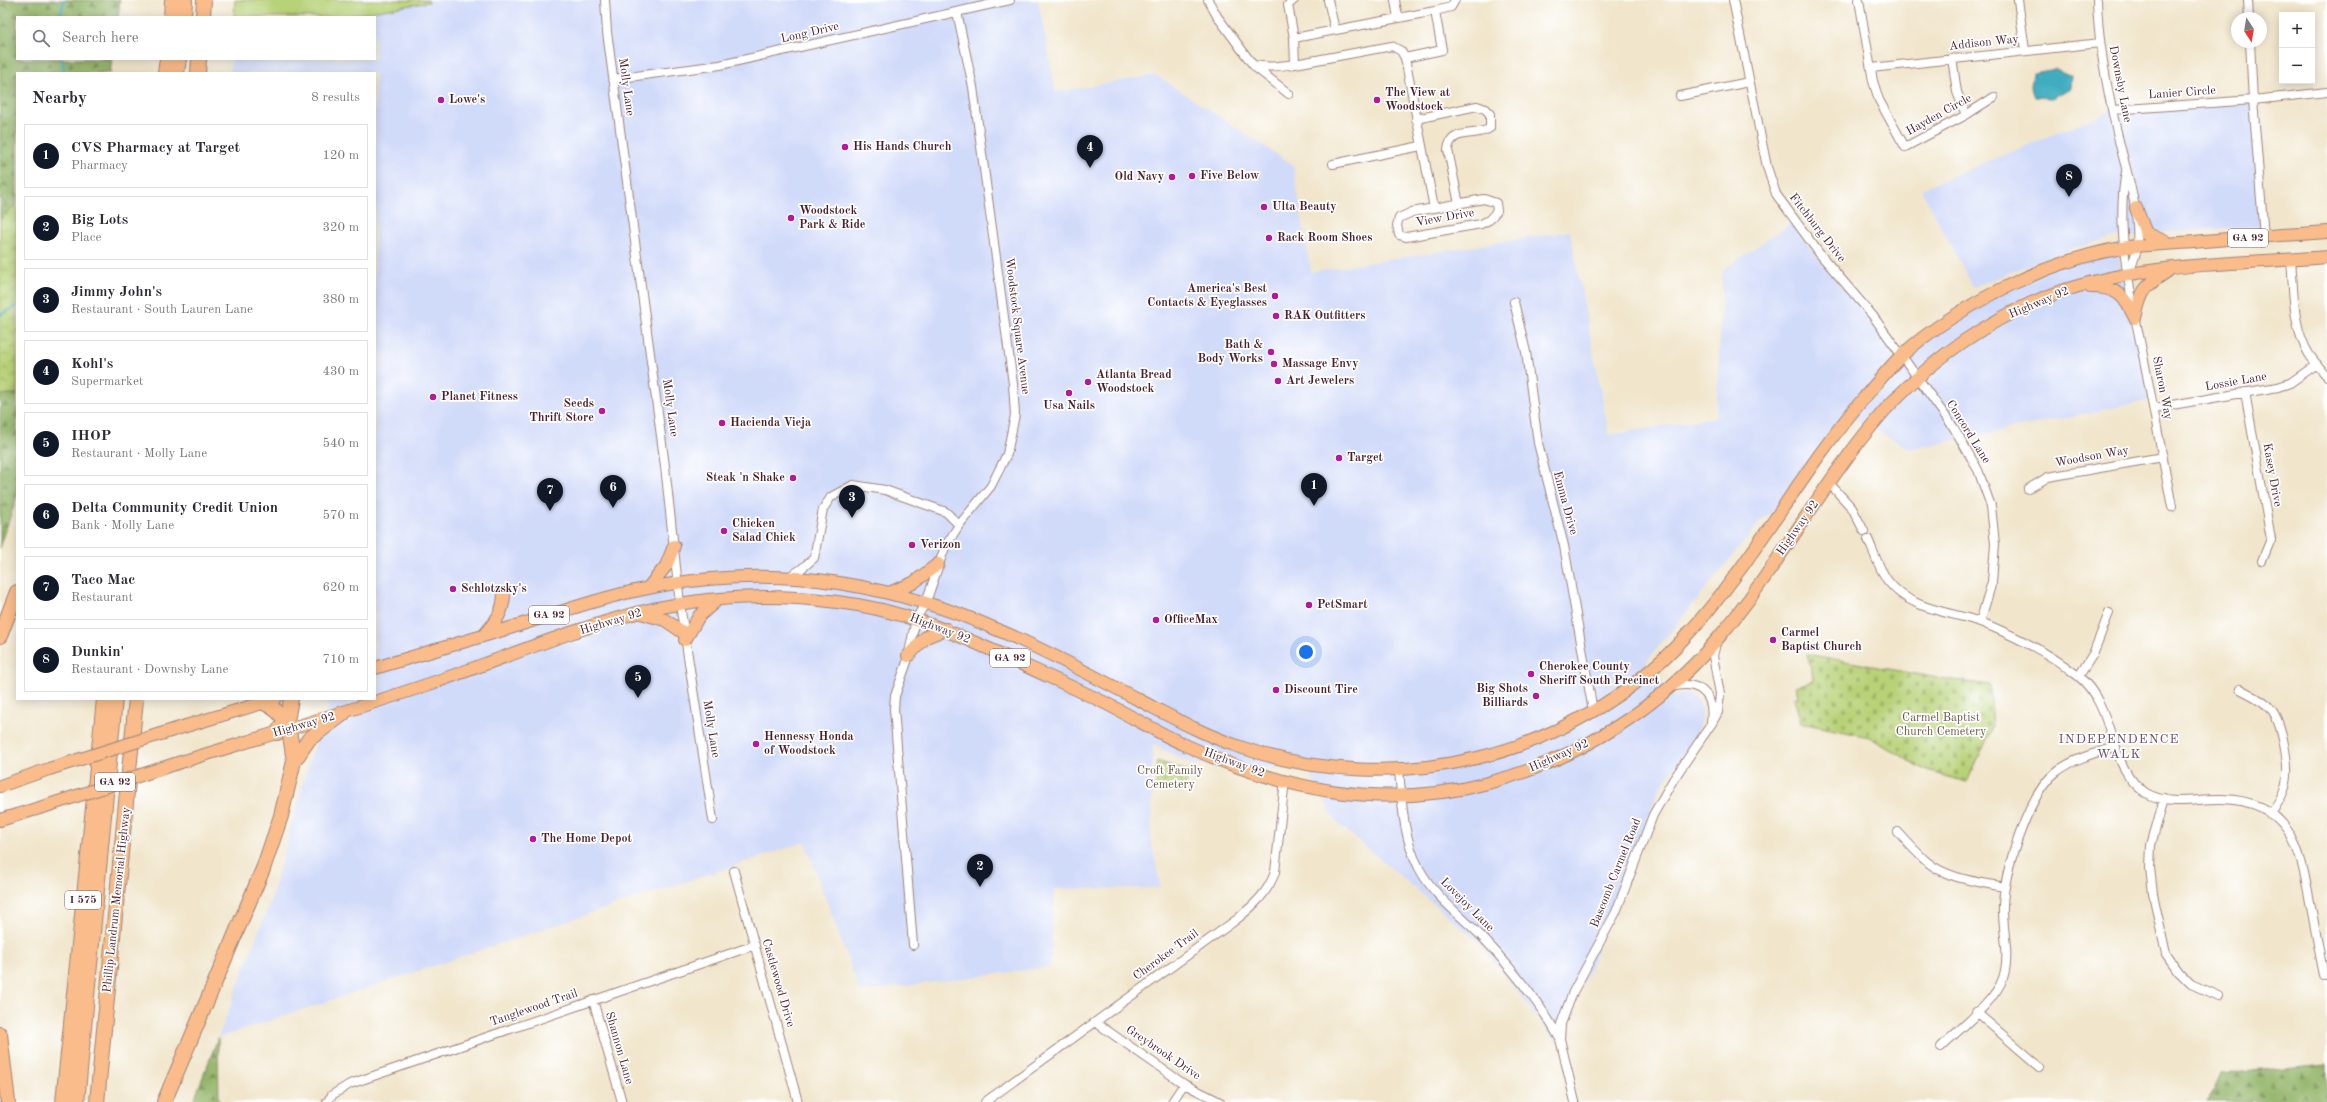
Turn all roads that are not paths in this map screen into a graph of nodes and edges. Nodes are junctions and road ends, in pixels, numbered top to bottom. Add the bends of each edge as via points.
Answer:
1 (172, 0) edge
2 (185, 0) edge
3 (204, 0) edge
4 (604, 0) edge
5 (1010, 0) edge
6 (1208, 0) edge
7 (1294, 0) edge
8 (1328, 0) edge
9 (1395, 0) edge
10 (1455, 0) edge
11 (1733, 0) edge
12 (1859, 0) edge
13 (2018, 0) edge
14 (2097, 0) edge
15 (2248, 0) edge
16 (1435, 11) junction
17 (957, 12) junction
18 (2249, 12) edge
19 (170, 16) edge
20 (184, 16) edge
21 (203, 16) edge
22 (1398, 18) junction
23 (1336, 30) junction
24 (1294, 38) junction
25 (2100, 43) junction
26 (2250, 48) edge
27 (2025, 50) junction
28 (1405, 58) junction
29 (1952, 58) junction
30 (167, 60) edge
31 (179, 60) edge
32 (200, 60) edge
33 (203, 60) edge
34 (1295, 64) junction
35 (1253, 65) junction
36 (1871, 68) junction
37 (165, 72) edge
38 (178, 72) edge
39 (198, 72) edge
40 (203, 72) edge
41 (613, 79) junction
42 (1749, 82) junction
43 (2327, 92) edge
44 (1289, 94) dead end
45 (1680, 96) dead end
46 (1994, 97) dead end
47 (2253, 100) junction
48 (2113, 110) junction
49 (1966, 115) junction
50 (1416, 118) junction
51 (1421, 146) junction
52 (1333, 164) dead end
53 (2126, 172) junction
54 (1459, 204) junction
55 (1434, 208) junction
56 (2136, 208) junction
57 (2327, 232) edge
58 (2264, 237) junction
59 (2169, 244) junction
60 (2137, 246) junction
61 (2124, 248) junction
62 (2327, 258) edge
63 (2291, 260) junction
64 (2171, 269) junction
65 (2129, 274) junction
66 (2077, 287) junction
67 (1514, 302) dead end
68 (2135, 318) junction
69 (1901, 356) junction
70 (2317, 364) junction
71 (2327, 376) edge
72 (1918, 377) junction
73 (2245, 392) junction
74 (2154, 408) junction
75 (2163, 457) junction
76 (1830, 484) junction
77 (2028, 489) dead end
78 (2172, 507) dead end
79 (959, 525) junction
80 (1864, 531) dead end
81 (1868, 539) dead end
82 (674, 546) junction
83 (2262, 561) dead end
84 (938, 564) junction
85 (786, 578) junction
86 (677, 583) junction
87 (648, 588) junction
88 (504, 593) dead end
89 (889, 593) junction
90 (16, 595) edge
91 (718, 600) junction
92 (926, 602) junction
93 (680, 604) junction
94 (2109, 612) dead end
95 (640, 613) junction
96 (916, 619) junction
97 (1980, 622) junction
98 (946, 629) junction
99 (0, 636) edge
100 (483, 636) junction
101 (685, 636) junction
102 (1718, 639) junction
103 (908, 656) junction
104 (376, 668) edge
105 (2079, 676) junction
106 (1670, 687) junction
107 (2240, 689) dead end
108 (104, 700) edge
109 (115, 700) edge
110 (136, 700) edge
111 (291, 700) edge
112 (270, 701) edge
113 (1593, 711) junction
114 (343, 714) junction
115 (284, 728) junction
116 (1707, 730) junction
117 (2116, 747) junction
118 (294, 761) junction
119 (1399, 770) junction
120 (1285, 780) junction
121 (0, 786) edge
122 (1401, 796) junction
123 (2164, 799) junction
124 (2271, 814) junction
125 (0, 820) edge
126 (713, 820) dead end
127 (1898, 832) dead end
128 (734, 871) dead end
129 (2004, 887) junction
130 (755, 945) junction
131 (913, 945) dead end
132 (2324, 975) dead end
133 (2218, 996) dead end
134 (593, 1000) junction
135 (1976, 1012) junction
136 (1095, 1022) junction
137 (0, 1034) edge
138 (1560, 1039) junction
139 (1940, 1047) dead end
140 (2040, 1067) dead end
141 (1184, 1084) junction
142 (8, 1102) edge
143 (64, 1102) edge
144 (77, 1102) edge
145 (97, 1102) edge
146 (164, 1102) edge
147 (327, 1102) edge
148 (622, 1102) edge
149 (798, 1102) edge
150 (985, 1102) edge
151 (1172, 1102) edge
152 (1220, 1102) edge
153 (1575, 1102) edge

1 - 19 highway
2 - 20 highway
3 - 21 highway
4 - 41 street, Molly Lane
5 - 17 street, Long Drive
6 - 35 street via 1216,16
7 - 24 street via 1288,4
8 - 23 street
9 - 22 street
10 - 16 street via 1451,7
11 - 42 street, Fitchburg Drive
12 - 36 street, Hayden Circle
13 - 27 street
14 - 25 street, Downsby Lane
15 - 18 street
16 - 22 street
16 - 28 street via 1442,50
17 - 41 street, Long Drive via 720,65
17 - 79 street, Woodstock Square Avenue via 976,104 1015,415 1012,436 1000,470 991,486
22 - 23 street
23 - 24 street
24 - 34 street
25 - 27 street, Addison Way
25 - 48 street, Downsby Lane
26 - 47 street
27 - 29 street, Addison Way
28 - 34 street via 1401,50 1392,46
28 - 50 street, View Drive
29 - 36 street, Addison Way
29 - 49 street via 1957,92
30 - 37 highway
31 - 38 highway
32 - 39 highway
33 - 40 highway
34 - 35 street via 1266,68
35 - 44 street
36 - 49 street, Hayden Circle via 1879,100 1905,147
41 - 82 street, Molly Lane
42 - 45 street
42 - 69 street, Fitchburg Drive via 1768,174 1776,194 1819,253 1873,316
43 - 47 street, Lanier Circle
46 - 49 street, Hayden Circle
47 - 48 street, Lanier Circle
47 - 58 street
48 - 53 street, Downsby Lane
50 - 51 street, View Drive
50 - 54 street, View Drive via 1477,106 1486,109 1490,114 1490,128 1462,134 1448,143
51 - 52 street
51 - 55 street, View Drive
53 - 56 street, Downsby Lane via 2134,190
53 - 61 street, Downsby Lane via 2122,192
54 - 55 street, View Drive
54 - 55 street, View Drive via 1490,199 1496,202 1497,211 1481,224 1406,237 1399,235 1399,218 1412,212
56 - 59 main road via 2146,233
56 - 60 street, Downsby Lane
57 - 58 main road, Highway 92 / GA 92
58 - 59 main road, Highway 92 / GA 92
59 - 60 main road, Highway 92 / GA 92
60 - 61 main road, Highway 92 / GA 92
60 - 65 street, Downsby Lane
61 - 65 street, Downsby Lane
61 - 69 main road, Highway 92 / GA 92 via 2045,270 2012,284 1948,320
62 - 63 main road, Highway 92 / GA 92
63 - 64 main road, Highway 92 / GA 92
63 - 70 street via 2297,322 2301,338
64 - 65 main road, Highway 92 / GA 92
64 - 68 main road via 2148,284 2140,296
65 - 66 main road, Highway 92 / GA 92
65 - 68 street, Sharon Way
66 - 68 main road via 2105,287 2119,293
66 - 72 main road, Highway 92 / GA 92 via 2022,307 2006,316 1970,337
67 - 113 street, Emma Drive via 1526,352 1538,444 1564,546
68 - 74 street, Sharon Way
69 - 72 street, Fitchburg Drive
69 - 113 main road, Highway 92 / GA 92 via 1837,429 1701,620 1654,667 1626,690
70 - 71 street
70 - 73 street, Lossie Lane via 2290,383
72 - 76 main road, Highway 92 / GA 92 via 1883,413
72 - 97 street, Concord Lane via 1969,451 1991,506 1995,560 1992,582
73 - 74 street, Lossie Lane
73 - 83 street, Kasey Drive via 2271,539
74 - 75 street, Sharon Way
75 - 77 street, Woodson Way via 2048,477
75 - 78 street, Sharon Way
76 - 80 street via 1852,508
76 - 102 main road, Highway 92 / GA 92
79 - 84 street, Woodstock Square Avenue
79 - 85 street via 946,512 886,490 853,485 831,497 823,508 814,558
81 - 97 street via 1888,581 1909,600 1923,607
82 - 86 street, Molly Lane
82 - 87 main road via 666,566
84 - 89 main road via 913,583
84 - 92 street, Woodstock Square Avenue
85 - 86 main road, Highway 92 / GA 92 via 742,578
85 - 89 main road, Highway 92 / GA 92 via 824,581
86 - 87 main road, Highway 92 / GA 92
86 - 93 street, Molly Lane
87 - 100 main road, Highway 92 / GA 92 via 603,599
88 - 100 main road via 499,616
89 - 92 main road, Highway 92 / GA 92
90 - 99 highway
91 - 93 main road, Highway 92 / GA 92
91 - 96 main road, Highway 92 / GA 92 via 810,599 856,604
91 - 101 main road via 699,616
92 - 96 street, Woodstock Square Avenue
92 - 119 main road, Highway 92 / GA 92 via 996,629 1184,724 1234,745 1312,765 1357,770
93 - 95 main road, Highway 92 / GA 92
93 - 101 street, Molly Lane
94 - 105 street via 2093,654
95 - 101 main road via 665,620
95 - 114 main road, Highway 92 / GA 92 via 582,630
96 - 98 main road, Highway 92 / GA 92
96 - 103 street, Woodstock Square Avenue
97 - 105 street via 2006,632
98 - 103 main road via 926,637
98 - 120 main road, Highway 92 / GA 92 via 1102,701 1203,753 1257,773
100 - 104 main road, Highway 92 / GA 92
101 - 126 street, Molly Lane
102 - 106 main road, Highway 92 / GA 92
102 - 116 street, Bascomb Carmel Road via 1713,656 1720,705
103 - 131 street, Woodstock Square Avenue via 895,696 894,709
105 - 117 street via 2103,708
106 - 116 street, Bascomb Carmel Road via 1688,685 1703,691 1711,704 1711,722
106 - 122 main road, Highway 92 / GA 92 via 1606,734 1529,770 1479,785
107 - 124 street via 2271,708 2280,724 2287,783
108 - 143 highway, I 575
109 - 144 highway
110 - 145 highway, Phillip Landrum Memorial Highway / I 575
111 - 115 highway
112 - 115 highway
112 - 121 main road, GA 92, bridge
113 - 119 main road, Highway 92 / GA 92 via 1546,736 1497,753 1449,764
114 - 115 main road, Highway 92 / GA 92
114 - 118 highway via 309,739
115 - 118 highway
115 - 125 main road, Highway 92 / GA 92, bridge
116 - 138 street, Bascomb Carmel Road via 1653,815 1616,912 1568,1003 1561,1024
117 - 123 street via 2121,763 2133,782 2145,792
117 - 129 street via 2069,764 2047,781 2037,794 2028,816 2012,856
118 - 146 highway via 281,816 263,869
119 - 122 street, Lovejoy Lane
120 - 122 main road, Highway 92 / GA 92 via 1354,795
120 - 136 street, Cherokee Trail via 1275,872 1266,892 1236,920
122 - 138 street, Lovejoy Lane via 1412,852 1427,882 1506,964 1548,1018
123 - 124 street via 2176,802 2237,800 2258,806
123 - 133 street via 2151,845 2150,868 2166,954 2191,984
124 - 132 street via 2287,829 2300,852
127 - 129 street via 1927,862 1941,870 1967,880
128 - 130 street, Castlewood Drive
129 - 135 street via 2006,967 1997,991
130 - 134 street, Tanglewood Trail
130 - 149 street, Castlewood Drive
134 - 147 street, Tanglewood Trail via 350,1084 332,1095
134 - 148 street, Shannon Lane
135 - 139 street
135 - 140 street
136 - 141 street, Greybrook Drive
136 - 150 street, Cherokee Trail
137 - 142 highway
138 - 153 street, Bascomb Carmel Road
141 - 151 street
141 - 152 street, Greybrook Drive

